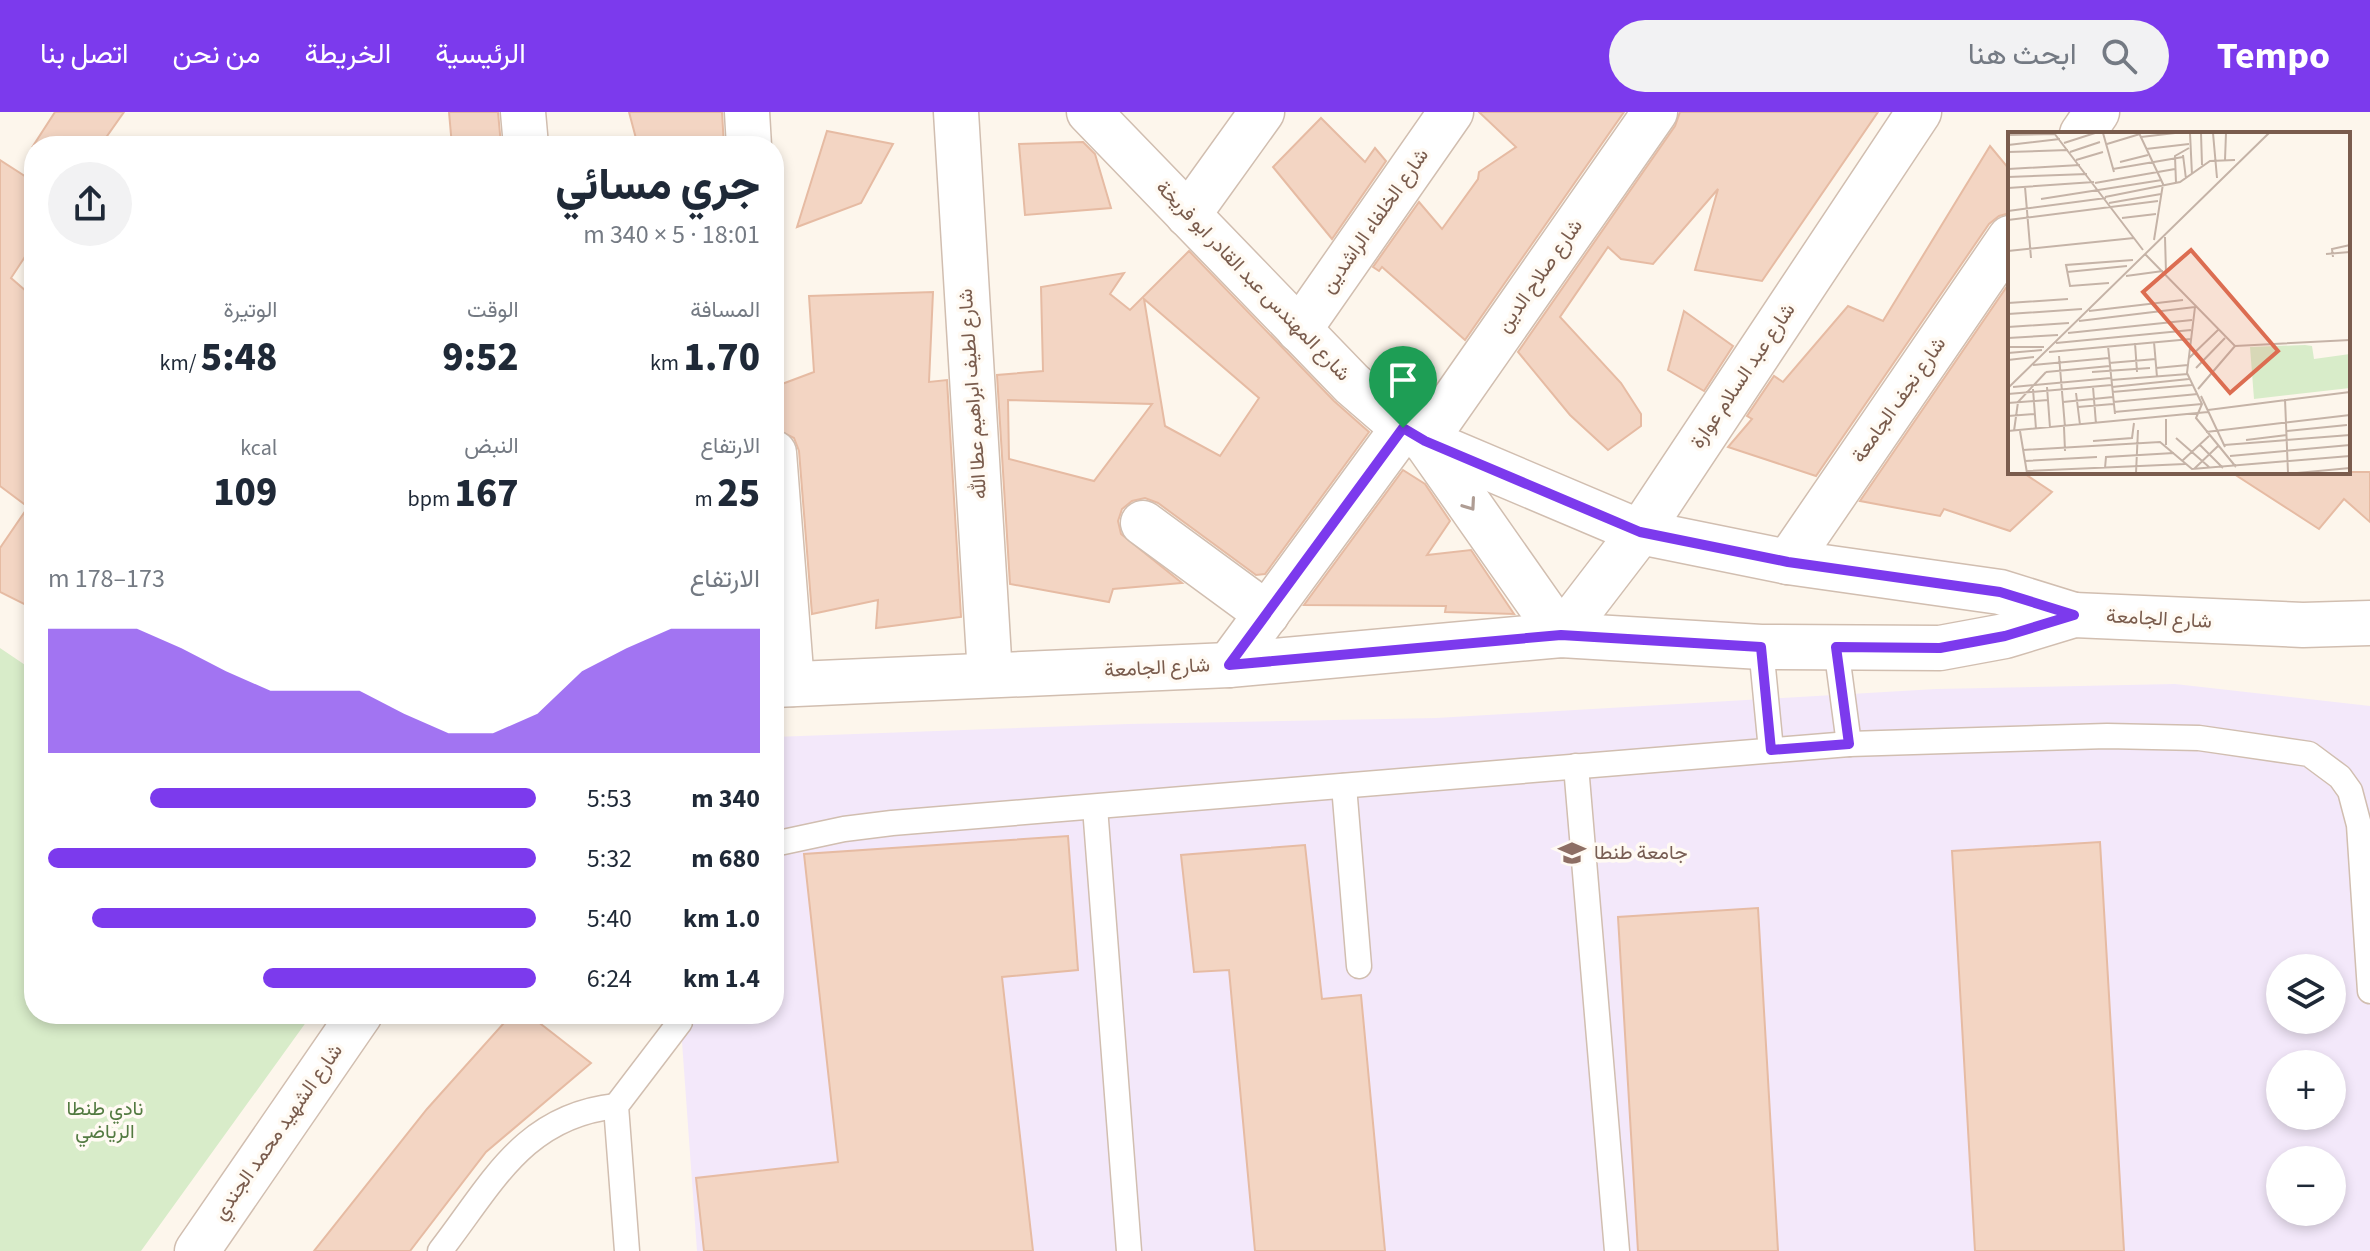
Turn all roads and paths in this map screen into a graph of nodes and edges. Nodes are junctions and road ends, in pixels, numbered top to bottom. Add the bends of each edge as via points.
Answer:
1 (523, 112) edge
2 (747, 112) edge
3 (956, 112) edge
4 (1089, 112) edge
5 (1262, 112) edge
6 (1451, 112) edge
7 (1655, 112) edge
8 (1919, 112) edge
9 (2097, 112) edge
10 (2083, 132) edge
11 (525, 136) edge
12 (748, 136) edge
13 (1188, 215) junction
14 (2008, 241) edge
15 (1299, 330) junction
16 (1414, 434) junction
17 (1143, 523) dead end
18 (1640, 532) junction
19 (1788, 562) junction
20 (1267, 614) junction
21 (2074, 615) junction
22 (2370, 623) edge
23 (2303, 625) junction
24 (1561, 635) junction
25 (1761, 647) junction
26 (1836, 647) junction
27 (2370, 655) edge
28 (1229, 665) junction
29 (990, 675) junction
30 (784, 684) edge
31 (1849, 744) junction
32 (1771, 750) junction
33 (1576, 766) junction
34 (1344, 786) junction
35 (1095, 807) junction
36 (784, 842) edge
37 (2369, 961) edge
38 (1359, 966) dead end
39 (2370, 991) edge
40 (353, 1024) edge
41 (678, 1024) edge
42 (616, 1106) junction
43 (197, 1251) edge
44 (440, 1251) edge
45 (627, 1251) edge
46 (1129, 1251) edge
47 (1617, 1251) edge

1 - 11 street
2 - 12 street
3 - 29 street, شارع لطيف ابراهيم عطا الله
4 - 13 street, شارع المهندس عبد القادر ابو فريخة
5 - 13 street
6 - 15 street, شارع الخلفاء الراشدين
7 - 16 street, شارع صلاح الدين
8 - 18 street, شارع عبد السلام عوارة
9 - 10 street
13 - 15 street, شارع المهندس عبد القادر ابو فريخة
14 - 19 street, شارع نجف الجامعة
15 - 16 street, شارع المهندس عبد القادر ابو فريخة via 1352,384
16 - 18 street, شارع المهندس عبد القادر ابو فريخة
16 - 20 street, شارع صلاح الدين
16 -> 24 street, شارع المهندس عبد القادر ابو فريخة
17 - 20 street
18 - 19 street, شارع المهندس عبد القادر ابو فريخة
18 - 24 street, شارع عبد السلام عوارة
19 - 21 street, شارع المهندس عبد القادر ابو فريخة via 2000,592
20 - 28 street, شارع صلاح الدين
21 - 23 street, شارع الجامعة
21 - 26 street, شارع الجامعة via 1940,648
22 - 23 street, شارع الجامعة
23 - 27 street, شارع الجامعة
24 - 25 street, شارع الجامعة
24 - 28 street, شارع الجامعة
25 - 26 street, شارع الجامعة
25 - 32 lane
26 - 31 lane
28 - 29 street, شارع الجامعة
29 - 30 street, شارع الجامعة
31 - 32 lane
31 - 37 lane via 2199,738 2309,754 2340,777 2356,807
32 - 33 lane
33 - 34 lane
33 - 47 lane
34 - 35 lane
34 - 38 lane
35 - 36 lane via 856,827
35 - 46 lane
37 - 39 lane
40 - 43 street, شارع الشهيد محمد الجندي
41 - 42 lane
42 - 44 lane via 565,1116 543,1128 523,1145
42 - 45 lane

